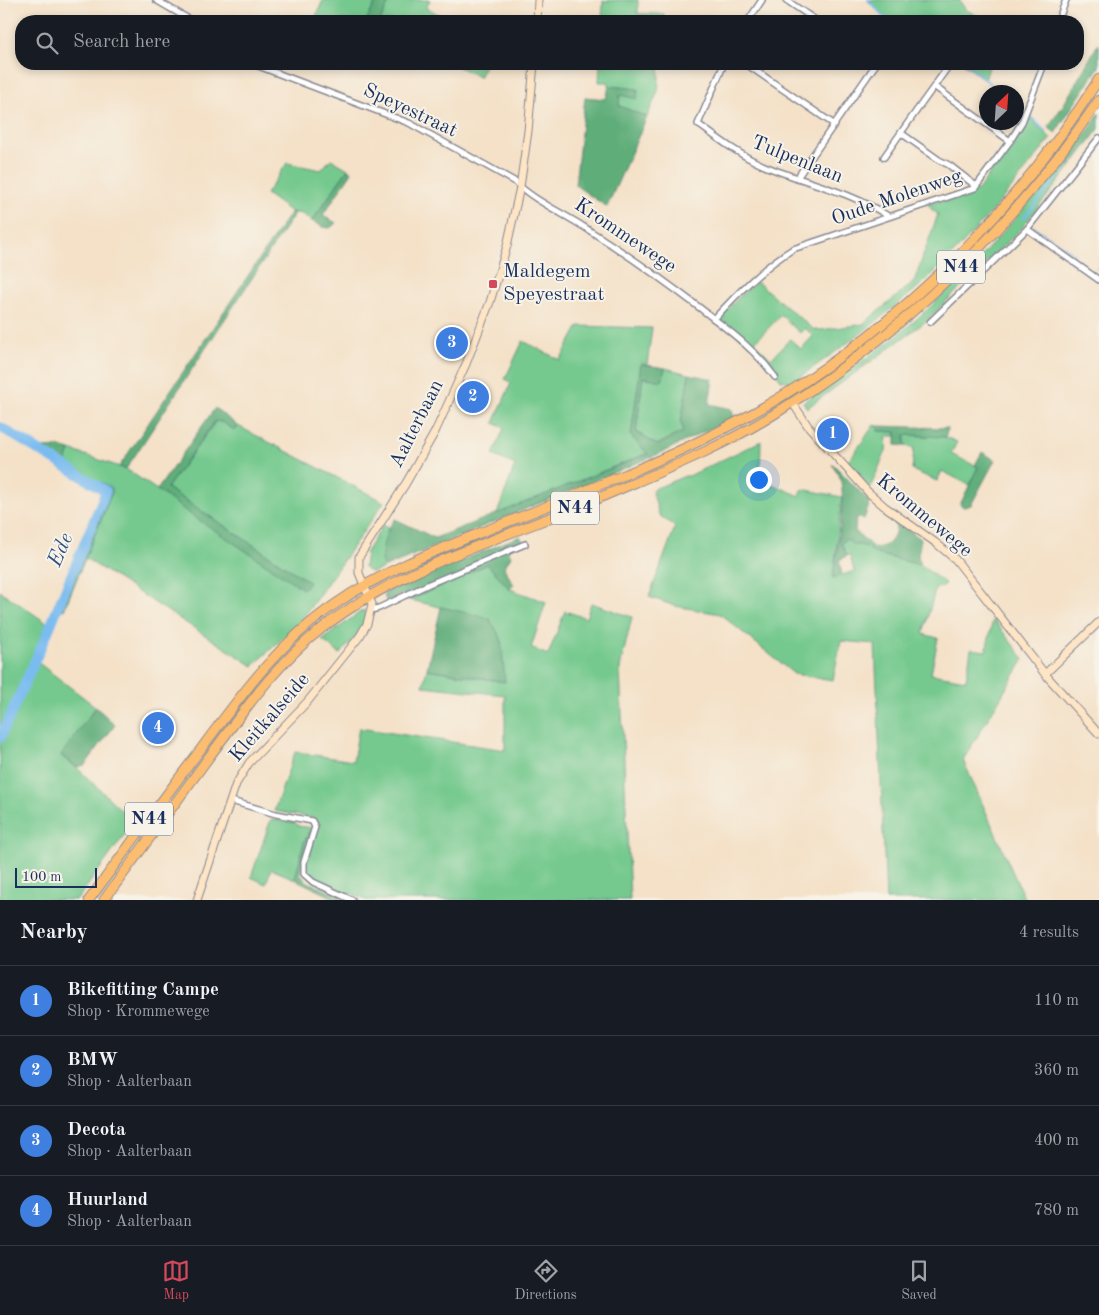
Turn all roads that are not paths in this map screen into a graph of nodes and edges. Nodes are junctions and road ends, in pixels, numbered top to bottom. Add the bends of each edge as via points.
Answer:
1 (156, 0) edge
2 (538, 0) edge
3 (762, 0) edge
4 (786, 0) edge
5 (1066, 0) edge
6 (182, 15) edge
7 (537, 15) edge
8 (752, 15) edge
9 (808, 15) edge
10 (1060, 15) edge
11 (269, 70) edge
12 (533, 70) edge
13 (721, 70) edge
14 (755, 70) edge
15 (872, 70) edge
16 (946, 70) edge
17 (1042, 70) edge
18 (1099, 79) edge
19 (935, 86) junction
20 (1099, 100) edge
21 (835, 125) junction
22 (901, 133) junction
23 (1099, 138) edge
24 (1010, 141) junction
25 (884, 157) dead end
26 (797, 178) junction
27 (976, 186) junction
28 (520, 187) junction
29 (888, 216) junction
30 (1027, 229) junction
31 (1099, 280) edge
32 (714, 319) junction
33 (930, 322) dead end
34 (776, 377) dead end
35 (786, 394) junction
36 (792, 402) junction
37 (526, 544) dead end
38 (365, 585) junction
39 (369, 595) junction
40 (371, 610) junction
41 (1099, 622) edge
42 (1045, 674) junction
43 (1099, 734) edge
44 (231, 801) junction
45 (90, 900) edge
46 (104, 900) edge
47 (197, 900) edge
48 (352, 900) edge

1 - 6 street
2 - 7 street
3 - 8 street
4 - 9 street
5 - 10 street
11 - 28 street, Speyestraat via 409,123
12 - 28 street, Aalterbaan
13 - 26 street, Tulpenlaan via 698,124 745,157
14 - 21 street
15 - 21 street
16 - 19 street
17 - 24 street, Oude Molenweg via 1025,116
18 - 35 highway, N44 via 1033,171 954,259 902,307
19 - 22 street
19 - 24 street
20 - 36 highway, N44 via 1024,199 956,272 880,339
21 - 26 street
22 - 25 street
22 - 27 street
23 - 30 street
24 - 27 street, Oude Molenweg
26 - 29 street, Tulpenlaan via 871,205
27 - 29 street, Oude Molenweg
28 - 32 street, Krommewege via 628,255
28 - 38 street, Aalterbaan via 507,246 463,372 424,453 359,557 358,569
29 - 32 street, Oude Molenweg via 785,254 746,285
30 - 31 street
30 - 33 street
32 - 34 street, Krommewege via 748,346
35 - 36 street, Krommewege
35 - 38 highway, N44 via 660,460 423,556
36 - 39 highway, N44 via 692,458 427,567
36 - 42 street, Krommewege via 804,421 868,492 956,560
37 - 40 street
38 - 39 street, Aalterbaan
38 - 45 highway, N44 via 314,619 270,661 232,707
39 - 40 street, Kleitkalseide
39 - 46 highway, N44 via 320,629 274,673
40 - 44 street, Kleitkalseide via 360,636 308,701 245,768
41 - 42 street
42 - 43 street, Krommewege
44 - 47 street, Kleitkalseide
44 - 48 street via 312,821 315,827 304,862 304,874 313,882

